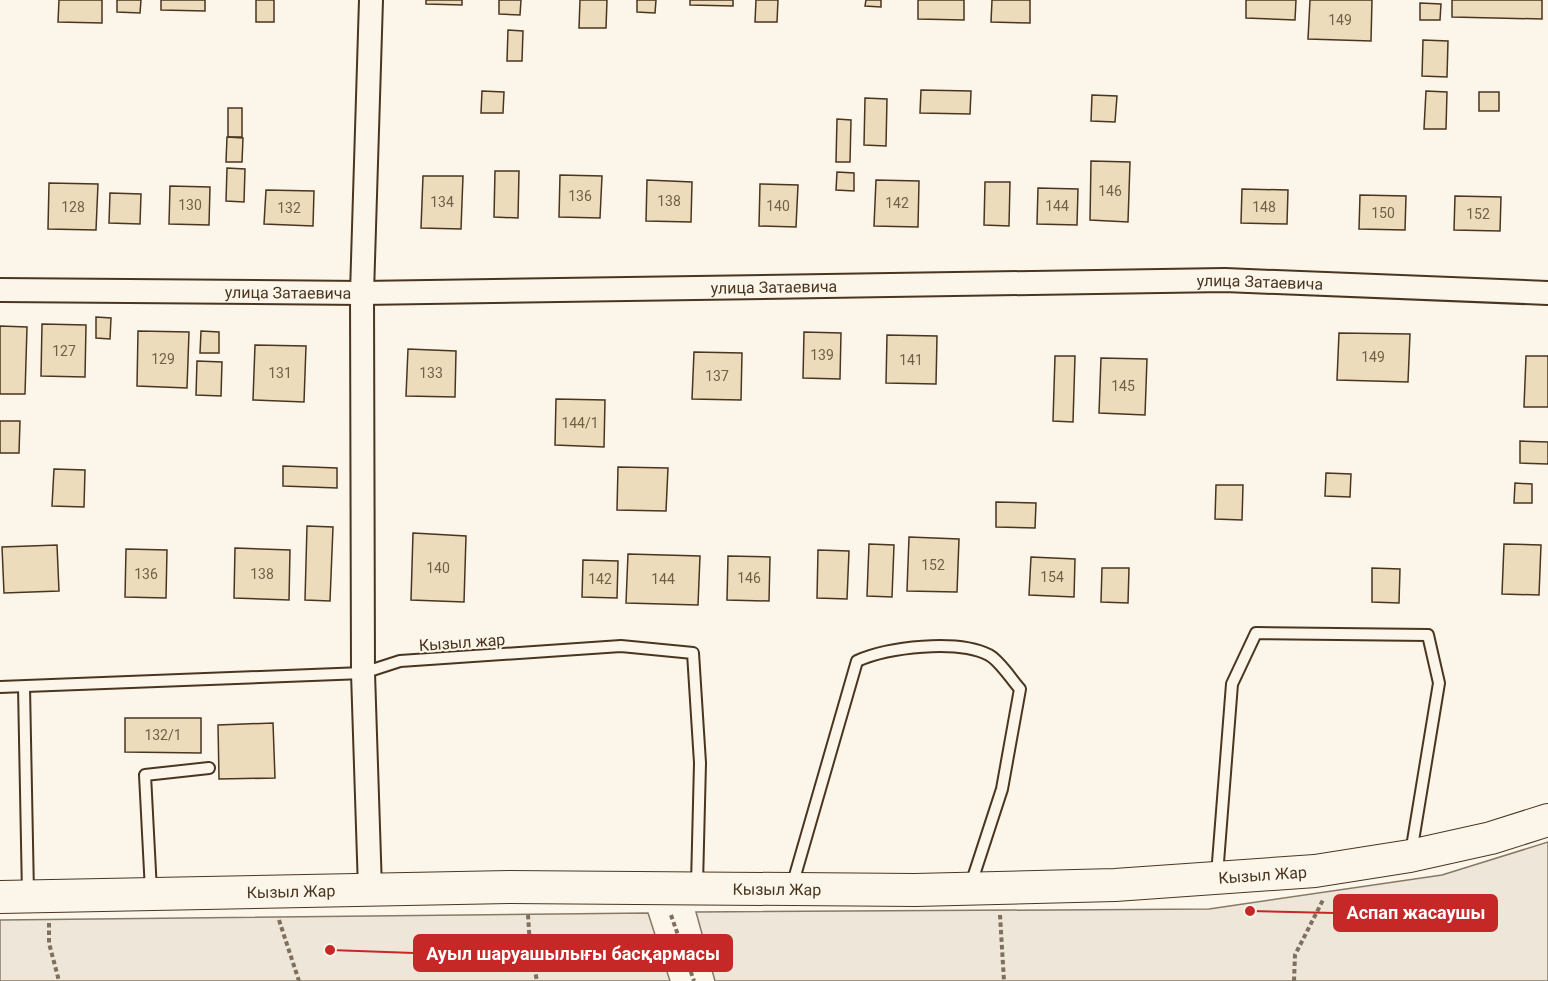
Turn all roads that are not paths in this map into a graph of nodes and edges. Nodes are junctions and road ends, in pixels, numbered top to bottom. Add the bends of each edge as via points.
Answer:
1 (370, 0) edge
2 (0, 290) edge
3 (1548, 292) edge
4 (362, 293) junction
5 (363, 673) junction
6 (0, 687) edge
7 (24, 687) junction
8 (209, 768) dead end
9 (1548, 820) edge
10 (1410, 856) junction
11 (1216, 879) junction
12 (985, 887) junction
13 (697, 888) junction
14 (791, 889) junction
15 (369, 890) junction
16 (151, 894) junction
17 (14, 897) edge

1 - 4 street
2 - 4 street, улица Затаевича
3 - 4 street, улица Затаевича via 1225,280
4 - 5 street
5 - 7 lane, Кызыл жар
5 - 13 lane, Кызыл жар via 400,661 621,646 693,653 700,763
5 - 15 street
6 - 7 lane, Кызыл жар
7 - 17 lane
8 - 16 lane via 145,775
9 - 10 main road, Кызыл Жар via 1491,838
10 - 11 main road, Кызыл Жар
10 - 11 lane via 1438,683 1428,635 1256,633 1232,684
11 - 12 main road, Кызыл Жар
12 - 14 main road, Кызыл Жар
12 - 14 lane via 1020,689 990,656 957,645 875,653 857,661
13 - 14 main road, Кызыл Жар
13 - 15 main road, Кызыл Жар
15 - 16 main road, Кызыл Жар
16 - 17 main road, Кызыл Жар

